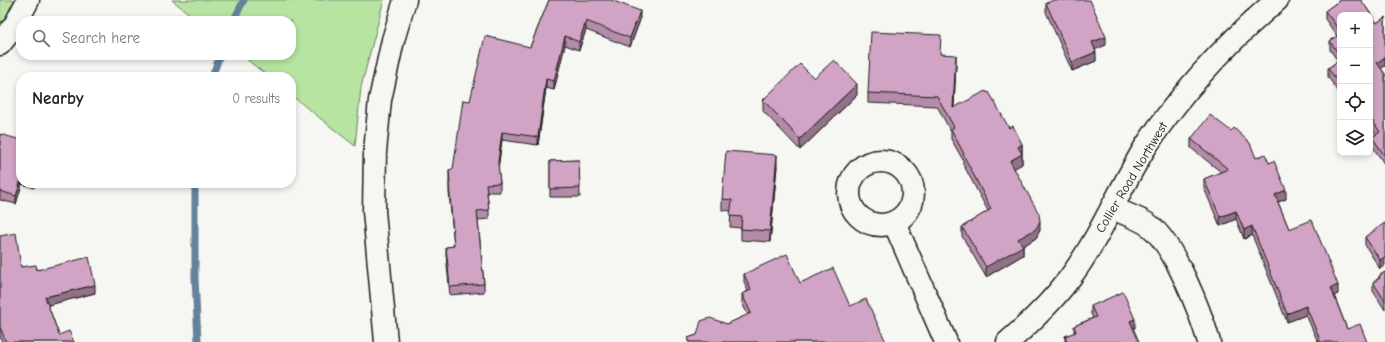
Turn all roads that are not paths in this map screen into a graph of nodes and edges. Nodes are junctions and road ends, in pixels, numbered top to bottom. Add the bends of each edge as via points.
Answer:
1 (28, 0) edge
2 (405, 0) edge
3 (1277, 0) edge
4 (20, 16) edge
5 (16, 23) edge
6 (0, 44) edge
7 (1112, 208) junction
8 (894, 222) dead end
9 (386, 342) edge
10 (946, 342) edge
11 (1008, 342) edge
12 (1210, 342) edge

1 - 4 street
2 - 9 street via 380,100 375,152 374,211
3 - 7 street, Collier Road Northwest via 1208,65 1175,106 1146,147
5 - 6 street
7 - 11 street, Collier Road Northwest via 1069,280 1037,317
7 - 12 street via 1150,226 1167,244
8 - 10 street

